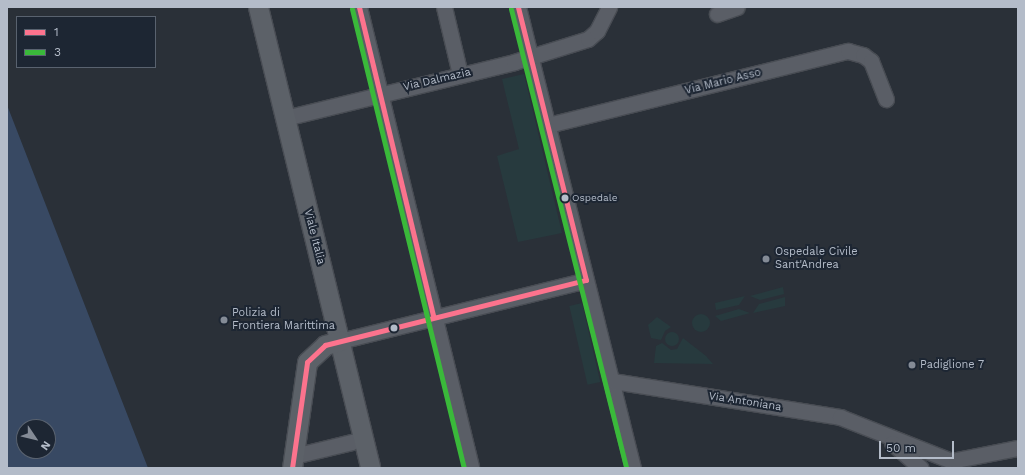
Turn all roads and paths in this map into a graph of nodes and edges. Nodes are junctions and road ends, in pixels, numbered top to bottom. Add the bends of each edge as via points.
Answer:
1 (258, 7) edge
2 (359, 7) edge
3 (444, 7) edge
4 (518, 7) edge
5 (609, 7) edge
6 (737, 7) edge
7 (717, 14) dead end
8 (530, 56) junction
9 (460, 74) junction
10 (380, 94) junction
11 (886, 99) dead end
12 (285, 118) junction
13 (548, 125) junction
14 (586, 280) junction
15 (433, 316) junction
16 (340, 341) junction
17 (613, 381) junction
18 (876, 430) junction
19 (352, 442) dead end
20 (1018, 448) edge
21 (293, 462) edge
22 (947, 463) edge
23 (370, 468) edge
24 (471, 468) edge
25 (634, 468) edge
26 (921, 468) edge
27 (969, 468) edge

1 - 12 main road, Viale Italia
2 - 10 street
3 - 9 street
4 - 8 street
5 - 8 street, Via Dalmazia via 597,31 588,39
6 - 7 street
8 - 9 street, Via Dalmazia
8 - 13 street
9 - 10 street, Via Dalmazia
10 - 12 street, Via Dalmazia
10 - 15 street
11 - 13 street, Via Mario Asso via 871,62 863,55 848,51
12 - 16 main road, Viale Italia
13 - 14 street
14 - 15 street
14 - 17 street
15 - 16 street
15 - 24 street
16 - 21 main road via 325,345 307,362
16 - 23 main road, Viale Italia
17 - 18 street, Via Antoniana via 840,417
17 - 25 street
18 - 22 street, Via Antoniana
18 - 26 street, Via Antoniana
19 - 21 street
20 - 22 street
22 - 27 street, Via Antoniana

